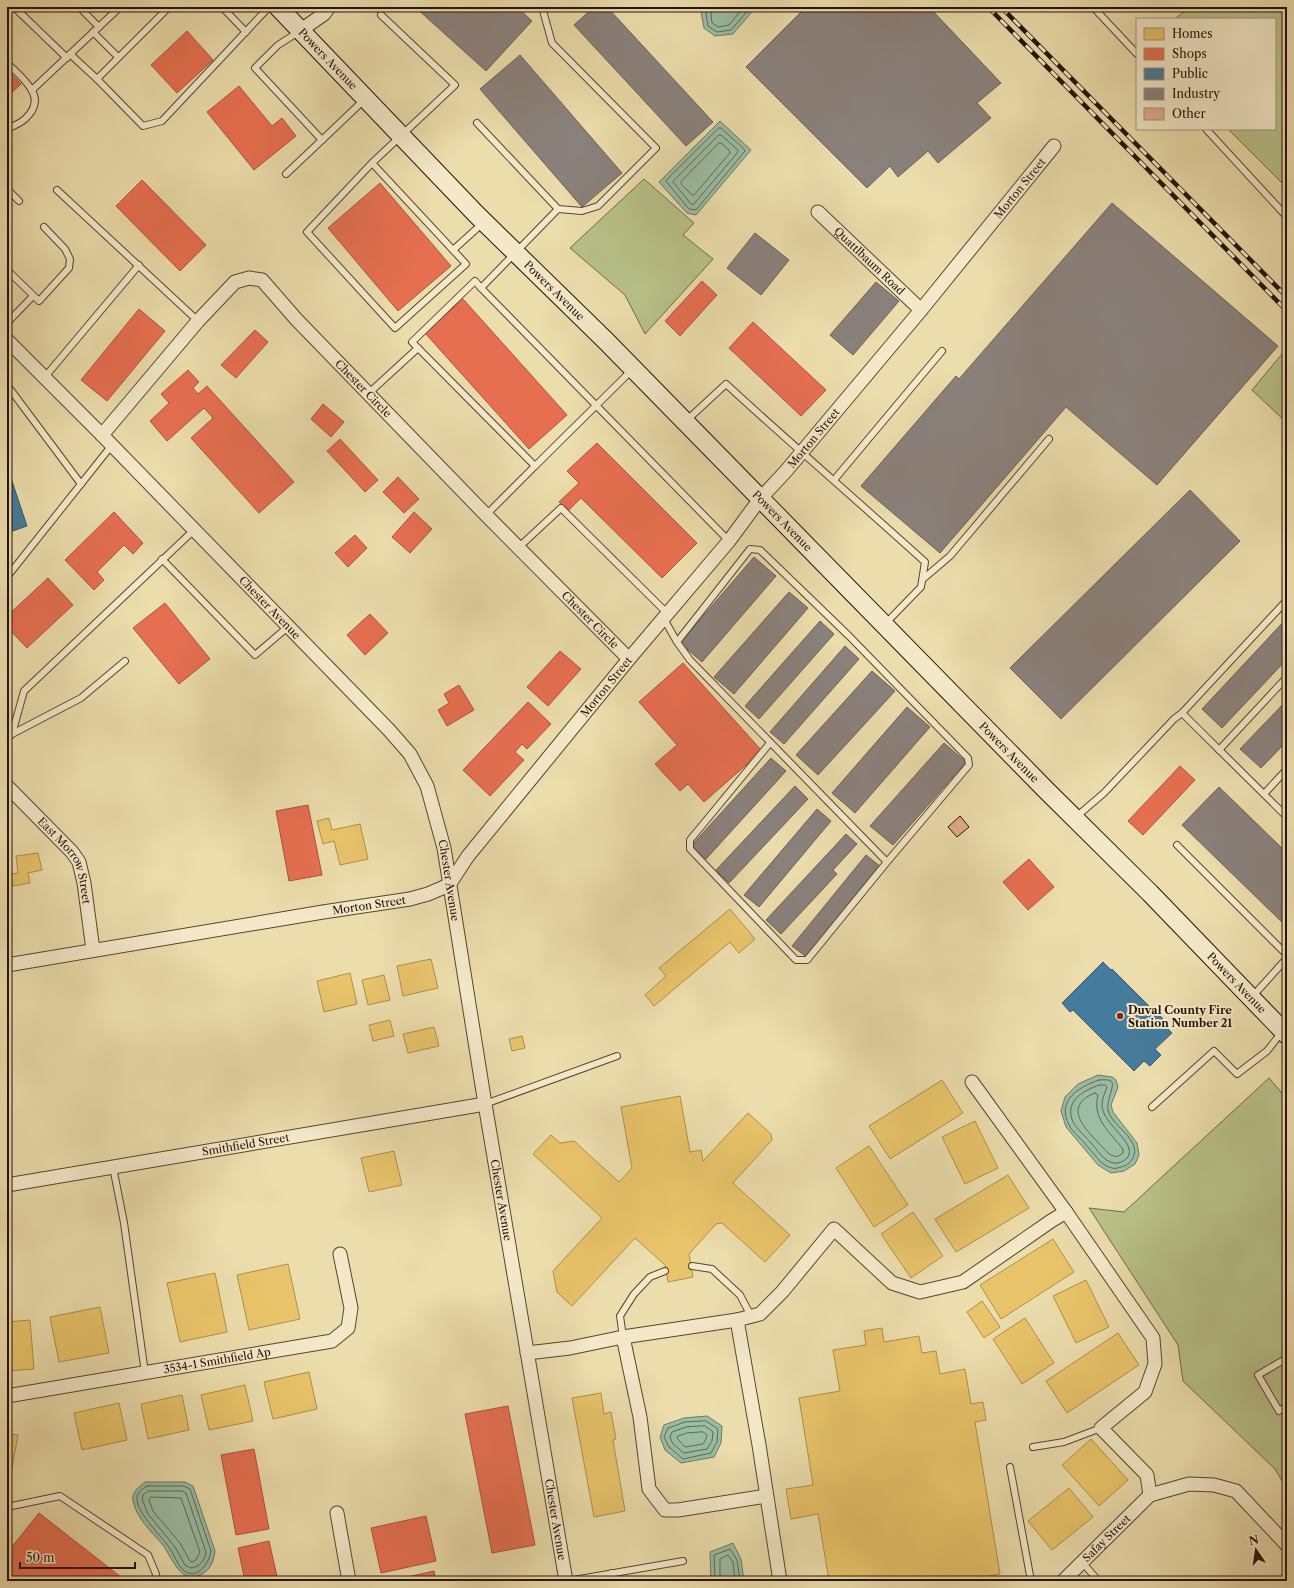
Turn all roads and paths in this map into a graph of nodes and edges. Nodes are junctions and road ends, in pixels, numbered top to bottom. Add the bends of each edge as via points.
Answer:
1 (14, 7) edge
2 (79, 7) edge
3 (120, 7) edge
4 (169, 7) edge
5 (222, 7) edge
6 (268, 7) edge
7 (278, 7) edge
8 (329, 7) edge
9 (542, 7) edge
10 (1094, 7) edge
11 (381, 15) dead end
12 (98, 27) junction
13 (301, 30) junction
14 (93, 32) junction
15 (246, 32) junction
16 (1136, 53) edge
17 (68, 56) junction
18 (118, 57) junction
19 (7, 63) edge
20 (97, 79) junction
21 (32, 90) junction
22 (366, 98) junction
23 (477, 123) dead end
24 (7, 128) edge
25 (1207, 130) edge
26 (402, 135) junction
27 (322, 140) junction
28 (1054, 146) dead end
29 (372, 163) junction
30 (286, 174) dead end
31 (7, 189) edge
32 (57, 190) dead end
33 (19, 201) dead end
34 (558, 210) junction
35 (818, 212) dead end
36 (1287, 217) edge
37 (485, 222) junction
38 (44, 227) dead end
39 (453, 250) junction
40 (515, 252) junction
41 (139, 265) junction
42 (7, 270) edge
43 (481, 288) junction
44 (33, 296) junction
45 (921, 310) junction
46 (198, 321) junction
47 (7, 324) edge
48 (7, 340) edge
49 (418, 348) junction
50 (942, 351) dead end
51 (633, 369) junction
52 (44, 378) junction
53 (7, 385) edge
54 (369, 393) junction
55 (596, 406) junction
56 (685, 422) junction
57 (102, 434) junction
58 (1049, 439) dead end
59 (112, 445) junction
60 (801, 453) junction
61 (535, 466) junction
62 (834, 480) junction
63 (81, 484) junction
64 (760, 499) junction
65 (486, 514) junction
66 (194, 530) junction
67 (729, 541) junction
68 (518, 548) junction
69 (162, 559) junction
70 (7, 577) edge
71 (923, 579) junction
72 (1287, 600) edge
73 (666, 617) junction
74 (884, 625) junction
75 (289, 626) junction
76 (677, 642) junction
77 (629, 659) junction
78 (125, 662) dead end
79 (1287, 676) edge
80 (1182, 713) junction
81 (9, 736) edge
82 (770, 742) junction
83 (1219, 750) junction
84 (1287, 769) edge
85 (7, 786) edge
86 (1264, 794) junction
87 (1287, 817) edge
88 (1074, 818) junction
89 (1177, 846) dead end
90 (887, 862) junction
91 (449, 885) junction
92 (93, 950) junction
93 (1287, 956) edge
94 (7, 966) edge
95 (1251, 998) junction
96 (1285, 1033) edge
97 (617, 1056) dead end
98 (972, 1082) dead end
99 (485, 1104) junction
100 (1152, 1107) dead end
101 (113, 1166) junction
102 (7, 1185) edge
103 (1066, 1212) junction
104 (340, 1254) dead end
105 (692, 1266) dead end
106 (665, 1271) dead end
107 (751, 1316) junction
108 (737, 1320) junction
109 (623, 1337) junction
110 (527, 1353) junction
111 (1287, 1358) edge
112 (145, 1372) junction
113 (7, 1396) edge
114 (1287, 1406) edge
115 (1101, 1428) junction
116 (1033, 1447) dead end
117 (1010, 1467) dead end
118 (1150, 1495) junction
119 (766, 1496) junction
120 (7, 1507) edge
121 (337, 1513) dead end
122 (1287, 1545) edge
123 (683, 1561) dead end
124 (1082, 1562) junction
125 (612, 1573) junction
126 (155, 1581) edge
127 (348, 1581) edge
128 (567, 1581) edge
129 (613, 1581) edge
130 (780, 1581) edge
131 (1031, 1581) edge
132 (1063, 1581) edge
133 (1096, 1581) edge

1 - 17 lane
2 - 12 lane
3 - 12 lane
4 - 18 lane
5 - 15 lane
6 - 15 lane
7 - 13 street, Powers Avenue
8 - 13 street via 324,14
9 - 34 lane via 552,43 656,148 598,206 582,211
10 - 16 lane
11 - 26 lane via 455,85
12 - 14 lane
13 - 22 street, Powers Avenue
13 - 27 lane via 278,45 255,68
14 - 17 lane
14 - 18 lane
15 - 20 lane via 162,121 143,126
17 - 20 lane
17 - 21 lane
18 - 20 lane
19 - 21 lane
21 - 24 lane via 34,103 31,114 21,123
22 - 26 street, Powers Avenue
22 - 27 lane
23 - 34 lane
25 - 36 lane
26 - 29 lane
26 - 37 street, Powers Avenue
27 - 30 lane
28 - 45 street, Morton Street
29 - 39 lane
29 - 39 lane via 307,232 395,328 466,264
31 - 33 lane
32 - 41 lane
34 - 40 lane
35 - 45 street, Quattlbaum Road
37 - 39 lane
37 - 40 street, Powers Avenue
38 - 44 lane via 65,249 70,259 69,268 38,301
40 - 43 lane
40 - 51 street, Powers Avenue
41 - 46 lane
41 - 52 lane
42 - 44 lane
43 - 49 lane via 475,281 412,342
43 - 55 lane
44 - 47 lane
45 - 60 street, Morton Street
46 - 54 street, Chester Circle via 235,282 249,278 262,280 296,319
46 - 57 street, Chester Circle
48 - 52 street, Chester Avenue
49 - 54 lane
49 - 61 lane
50 - 62 lane
51 - 55 lane
51 - 56 street, Powers Avenue
52 - 57 street, Chester Avenue
53 - 63 lane
54 - 65 street, Chester Circle
55 - 61 lane
55 - 67 lane
56 - 60 lane via 726,384
56 - 64 street, Powers Avenue
57 - 59 street, Chester Avenue
58 - 71 lane via 950,556
59 - 63 lane
59 - 66 street, Chester Avenue
60 - 62 lane
60 - 64 street, Morton Street
61 - 65 lane
62 - 71 lane via 925,562
63 - 70 lane
64 - 67 street, Morton Street
64 - 74 street, Powers Avenue
65 - 68 street, Chester Circle
66 - 69 lane
66 - 75 street, Chester Avenue
67 - 73 street, Morton Street
68 - 73 lane via 561,508
68 - 77 street, Chester Circle
69 - 75 lane via 255,655
69 - 81 lane via 24,691
71 - 74 lane via 921,587
72 - 80 lane
73 - 76 lane
73 - 77 street, Morton Street
74 - 88 street, Powers Avenue
75 - 91 street, Chester Avenue via 410,754 432,801 444,848
76 - 82 lane via 690,660
76 - 90 lane via 750,549 760,550 850,636 968,758 969,765
77 - 91 street, Morton Street via 468,856
78 - 81 lane via 81,698
79 - 83 lane
80 - 83 lane
80 - 88 lane via 1104,793
82 - 90 lane
82 - 90 lane via 690,840 690,849 796,960 807,960
83 - 86 lane
84 - 86 lane
85 - 92 street, East Morrow Street via 79,862
86 - 87 lane
88 - 95 street, Powers Avenue
89 - 93 lane
91 - 92 street, Morton Street via 410,899
91 - 99 street, Chester Avenue
92 - 94 street, Morton Street
93 - 95 lane
95 - 96 street, Powers Avenue
96 - 100 lane via 1237,1074 1214,1051
97 - 99 lane
98 - 103 street
99 - 101 street, Smithfield Street
99 - 110 street, Chester Avenue
101 - 102 street, Smithfield Street
101 - 112 lane via 124,1223
103 - 107 street via 963,1282 920,1292 892,1283 834,1229 782,1292 760,1314
103 - 115 street via 1154,1338 1155,1364 1145,1392
104 - 112 street, 3534-1 Smithfield Ap via 351,1308 348,1328 332,1341
105 - 107 lane via 712,1269 740,1296
106 - 109 lane via 650,1276 634,1294 620,1316
107 - 108 street
108 - 109 street
108 - 119 street
109 - 110 street via 570,1348
109 - 119 street via 640,1417 649,1489 665,1510
110 - 128 street, Chester Avenue
111 - 114 lane via 1258,1375 1279,1411
112 - 113 street, 3534-1 Smithfield Ap
115 - 116 lane via 1064,1442
115 - 118 street via 1146,1475
117 - 131 lane
118 - 122 street via 1189,1484 1214,1485 1236,1491
118 - 124 street, Safay Street
119 - 130 street
120 - 126 lane via 60,1496 148,1555 156,1574
121 - 127 street
123 - 125 lane
124 - 132 street, Safay Street
124 - 133 lane via 1096,1576
125 - 128 lane
125 - 129 lane

